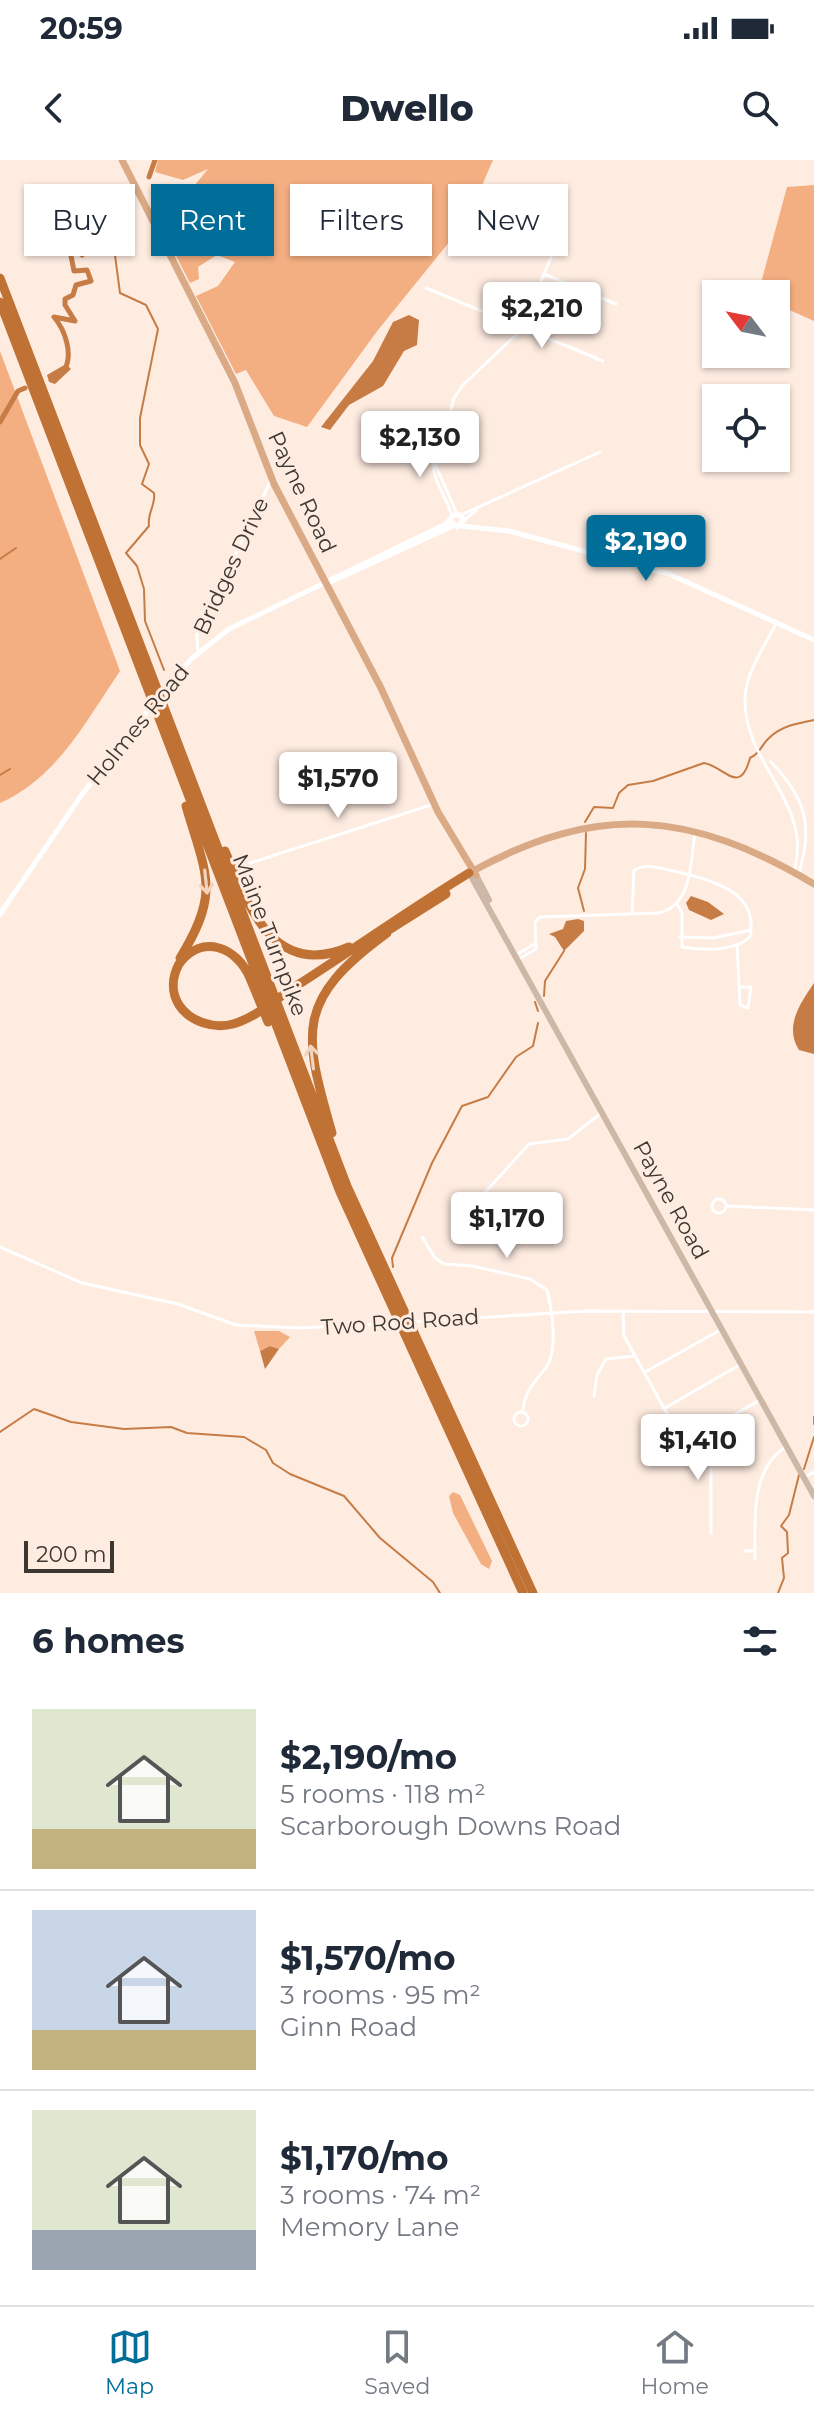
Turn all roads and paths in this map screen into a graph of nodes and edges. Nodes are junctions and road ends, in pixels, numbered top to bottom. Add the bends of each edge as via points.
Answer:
1 (122, 160) edge
2 (552, 256) edge
3 (544, 274) junction
4 (0, 278) edge
5 (426, 288) dead end
6 (0, 302) edge
7 (616, 304) dead end
8 (522, 327) junction
9 (572, 348) junction
10 (600, 452) dead end
11 (272, 478) junction
12 (458, 520) junction
13 (324, 583) junction
14 (777, 622) junction
15 (814, 640) edge
16 (198, 654) junction
17 (173, 733) junction
18 (172, 752) junction
19 (434, 804) junction
20 (698, 832) junction
21 (250, 863) dead end
22 (472, 874) junction
23 (796, 874) junction
24 (688, 875) junction
25 (814, 884) edge
26 (677, 904) junction
27 (0, 914) edge
28 (632, 914) junction
29 (397, 922) junction
30 (751, 930) junction
31 (680, 937) junction
32 (737, 944) junction
33 (518, 957) junction
34 (740, 987) junction
35 (255, 1013) junction
36 (602, 1112) junction
37 (312, 1119) junction
38 (347, 1186) junction
39 (728, 1206) dead end
40 (470, 1209) dead end
41 (814, 1210) edge
42 (422, 1237) dead end
43 (434, 1244) dead end
44 (0, 1247) edge
45 (428, 1247) junction
46 (623, 1310) junction
47 (712, 1311) junction
48 (814, 1312) edge
49 (551, 1313) junction
50 (722, 1329) junction
51 (635, 1356) junction
52 (741, 1364) junction
53 (645, 1372) junction
54 (594, 1396) dead end
55 (761, 1400) junction
56 (664, 1408) junction
57 (523, 1409) dead end
58 (711, 1429) junction
59 (684, 1444) junction
60 (787, 1446) junction
61 (673, 1450) dead end
62 (814, 1472) edge
63 (805, 1477) junction
64 (814, 1496) edge
65 (711, 1533) dead end
66 (745, 1551) dead end
67 (755, 1551) junction
68 (755, 1559) dead end
69 (523, 1593) edge
70 (533, 1593) edge

1 - 11 main road, Payne Road via 235,383
2 - 3 street
3 - 7 street
3 - 8 street
4 - 17 highway, Maine Turnpike
5 - 8 street
6 - 18 highway, Maine Turnpike
8 - 9 street
8 - 12 street via 458,391 440,443 436,473
9 - 9 street via 600,362 603,361 577,348
10 - 12 street
11 - 13 main road, Payne Road
11 - 16 street, Bridges Drive via 197,635
12 - 13 street, Holmes Road
12 - 14 street via 669,574
13 - 16 street, Holmes Road via 242,622
13 - 19 main road, Payne Road
14 - 15 street
14 - 23 street via 745,694 766,758 806,824
16 - 27 street, Holmes Road via 83,793
17 - 29 highway via 248,903 275,940 300,952 328,954
17 - 38 highway, Maine Turnpike
18 -> 35 highway via 208,893 202,921 173,974 173,995 183,1013 208,1025 237,1024
18 - 37 highway, Maine Turnpike
19 - 21 street
19 - 22 main road, Payne Road
20 - 22 main road via 650,824 598,826 550,836
20 - 23 main road via 746,847
20 - 24 street
22 - 29 highway
22 - 33 main road, Payne Road
23 - 25 main road
24 - 26 street
24 - 28 street via 636,868
24 - 30 street via 729,887 745,905
26 - 28 street via 662,913
26 - 31 street via 682,913
28 - 33 street via 540,917 535,922 536,943
29 - 35 highway
38 -> 29 highway via 313,1068 312,1027 337,974
30 - 31 street via 711,939
30 - 32 street via 749,939
31 - 32 street via 685,948
32 - 34 street
33 - 36 main road, Payne Road
34 - 34 street via 740,1006 749,1008 751,987
35 - 37 highway via 222,1025 189,1015 174,992 179,964 208,946 240,959
36 - 40 street via 568,1139 529,1144
36 - 47 main road, Payne Road
37 - 69 highway, Maine Turnpike
38 - 70 highway, Maine Turnpike
39 - 41 street
42 - 45 street
43 - 45 street
44 - 49 street, Two Rod Road via 82,1283 176,1304 236,1325 299,1328
45 - 49 street via 444,1264 475,1266 539,1283 548,1293
46 - 47 street, Two Rod Road
46 - 49 street, Two Rod Road
46 - 51 street via 623,1333
47 - 48 street, Two Rod Road
47 - 50 main road, Payne Road
49 - 57 street via 550,1360 527,1387
50 - 52 main road, Payne Road
50 - 53 street
51 - 53 street
51 - 54 street via 606,1359
52 - 55 main road, Payne Road
52 - 56 street
53 - 56 street
55 - 58 street
55 - 60 main road, Payne Road
56 - 59 street
58 - 59 street
58 - 65 street
59 - 61 street
60 - 63 main road, Payne Road
60 - 67 street via 765,1470 756,1509
62 - 63 street
63 - 64 main road, Payne Road
66 - 67 street
67 - 68 street

